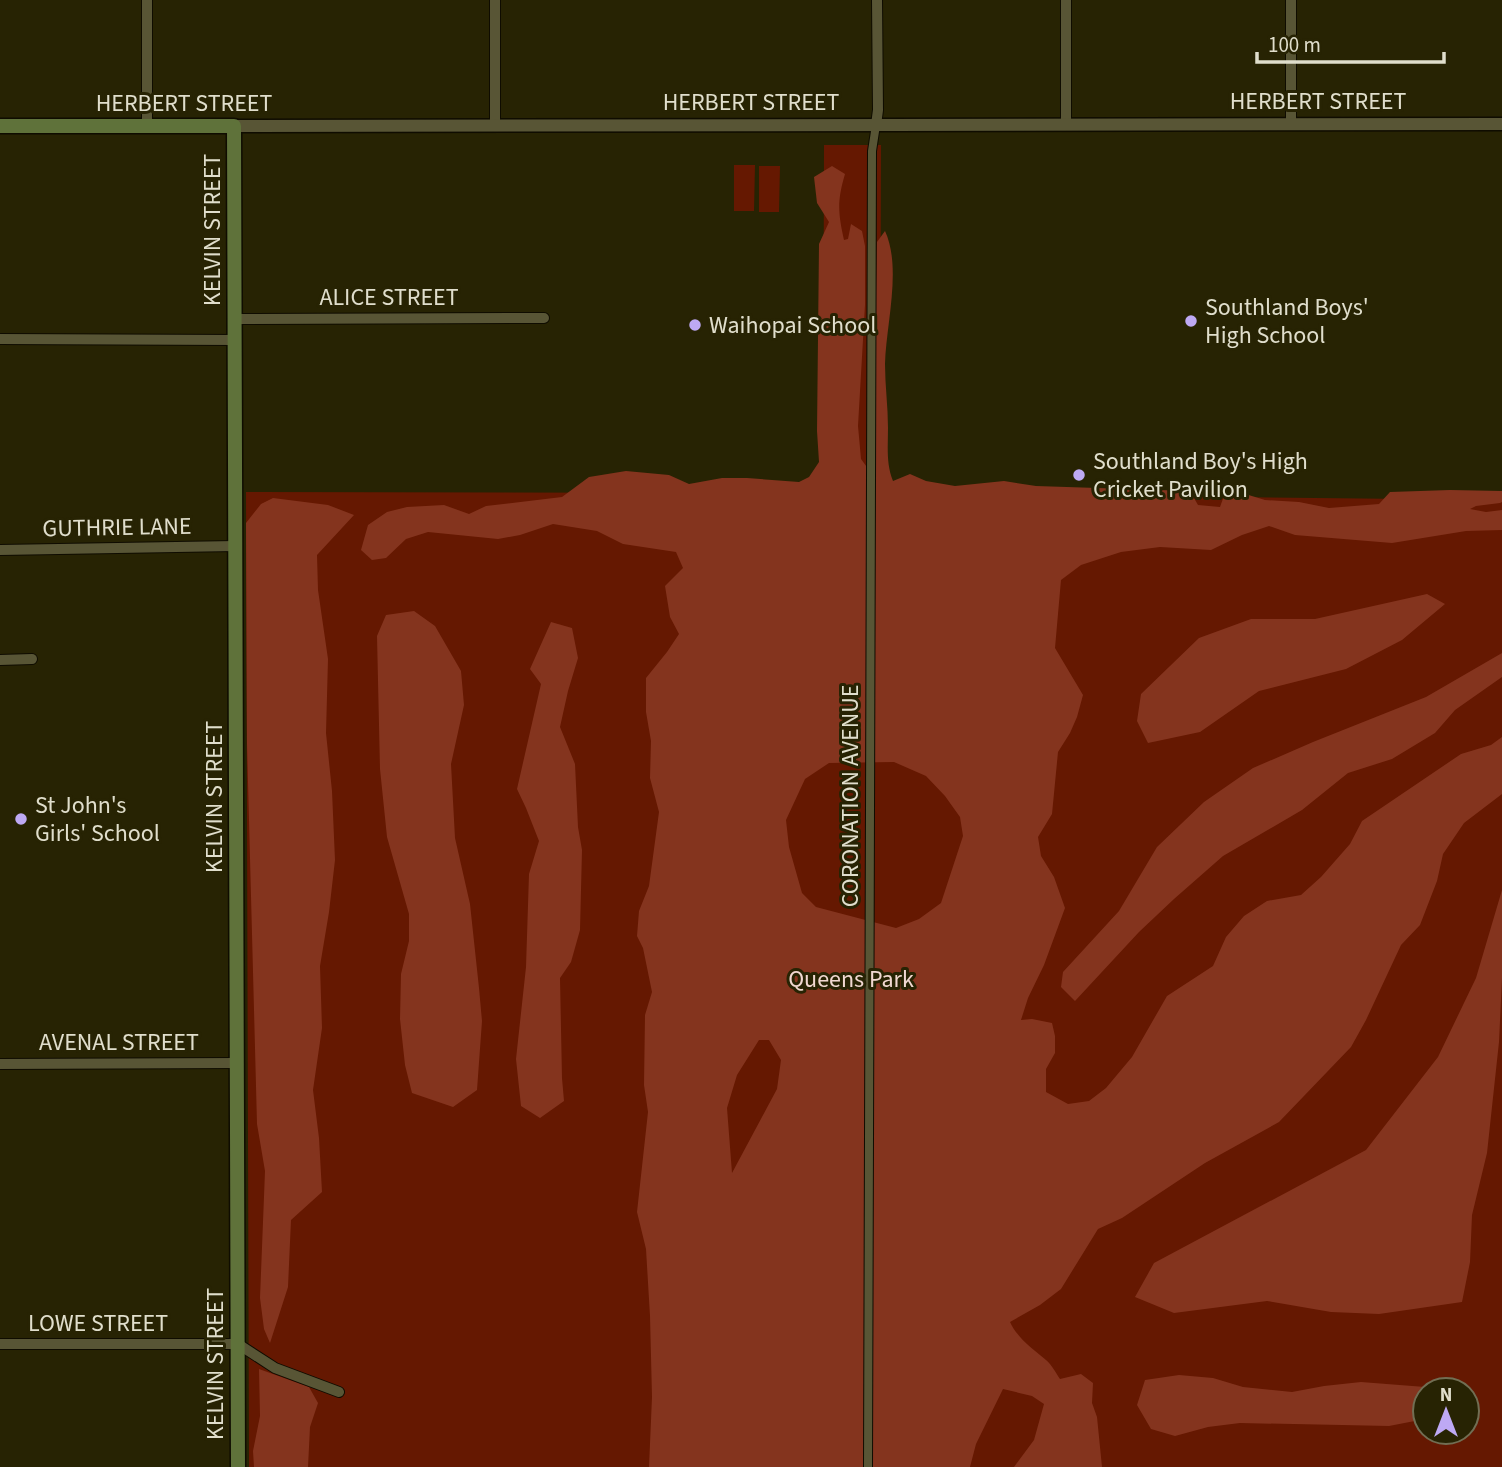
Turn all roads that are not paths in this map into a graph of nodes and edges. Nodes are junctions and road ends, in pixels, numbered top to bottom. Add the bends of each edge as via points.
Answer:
1 (147, 0) edge
2 (495, 0) edge
3 (877, 0) edge
4 (1066, 0) edge
5 (1291, 0) edge
6 (1066, 124) junction
7 (1291, 124) junction
8 (1502, 124) edge
9 (495, 125) junction
10 (876, 125) junction
11 (0, 126) edge
12 (147, 126) junction
13 (234, 126) junction
14 (544, 318) dead end
15 (235, 319) junction
16 (0, 339) edge
17 (235, 340) junction
18 (235, 546) junction
19 (0, 550) edge
20 (33, 659) dead end
21 (0, 660) edge
22 (237, 1063) junction
23 (0, 1064) edge
24 (0, 1344) edge
25 (238, 1344) junction
26 (339, 1392) dead end
27 (238, 1467) edge
28 (868, 1467) edge

1 - 12 street
2 - 9 street
3 - 10 street
4 - 6 street
5 - 7 street
6 - 7 street, HERBERT STREET
6 - 10 street, HERBERT STREET
7 - 8 street, HERBERT STREET
9 - 10 street, HERBERT STREET
9 - 13 street, HERBERT STREET
10 - 28 street, CORONATION AVENUE via 872,151
11 - 12 main road, HERBERT STREET
12 - 13 main road, HERBERT STREET
13 - 15 main road, KELVIN STREET
14 - 15 street, ALICE STREET
15 - 17 main road, KELVIN STREET
16 - 17 street
17 - 18 main road, KELVIN STREET
18 - 19 street, GUTHRIE LANE
18 - 22 main road, KELVIN STREET
20 - 21 street
22 - 23 street, AVENAL STREET
22 - 25 main road, KELVIN STREET
24 - 25 street, LOWE STREET
25 - 26 street via 275,1368
25 - 27 main road, KELVIN STREET

